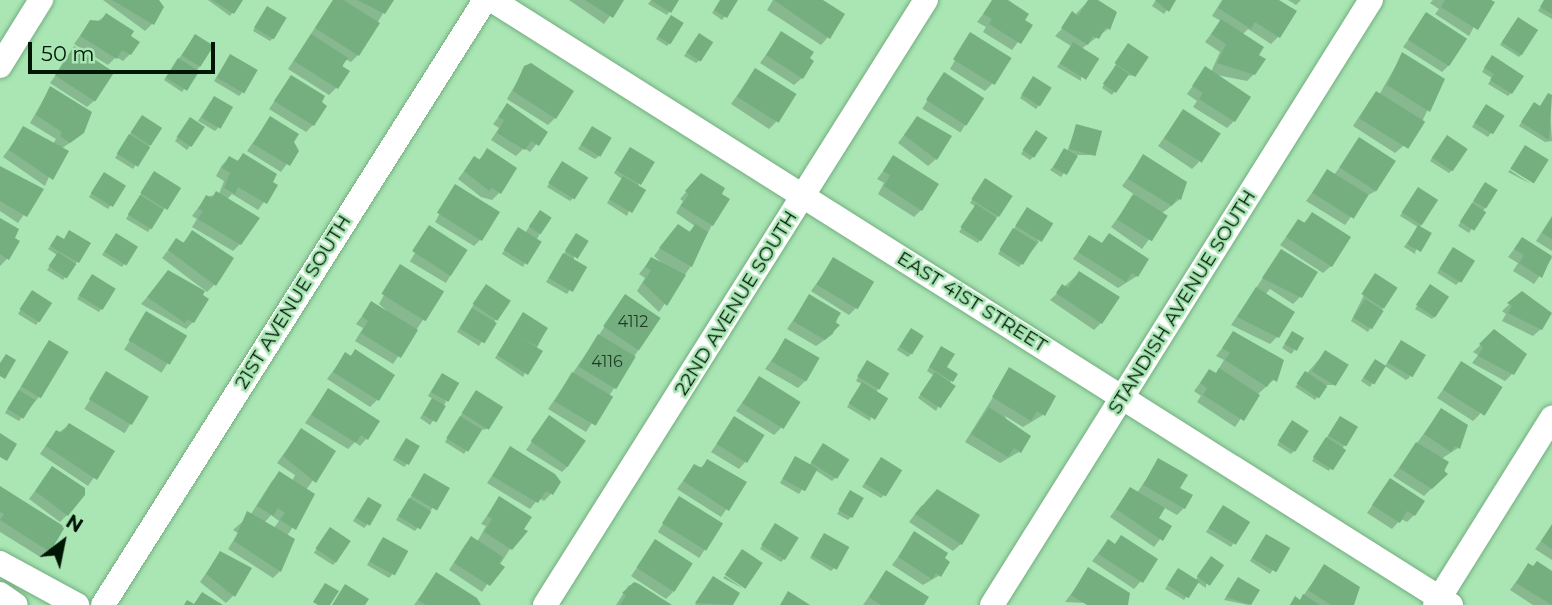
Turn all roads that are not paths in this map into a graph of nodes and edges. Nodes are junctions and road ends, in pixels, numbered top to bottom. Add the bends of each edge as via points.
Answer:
1 (41, 0) edge
2 (485, 0) edge
3 (492, 0) edge
4 (926, 0) edge
5 (1371, 0) edge
6 (0, 65) edge
7 (803, 195) junction
8 (1122, 397) junction
9 (1552, 418) edge
10 (0, 563) edge
11 (0, 594) edge
12 (1442, 603) edge
13 (16, 605) edge
14 (78, 605) edge
15 (103, 605) edge
16 (545, 605) edge
17 (992, 605) edge

1 - 6 street
2 - 15 street, 21ST AVENUE SOUTH
3 - 7 street, EAST 41ST STREET
4 - 7 street, 22ND AVENUE SOUTH
5 - 8 street, STANDISH AVENUE SOUTH
7 - 8 street, EAST 41ST STREET
7 - 16 street, 22ND AVENUE SOUTH
8 - 12 street, EAST 41ST STREET
8 - 17 street, STANDISH AVENUE SOUTH
9 - 12 street
10 - 14 street
11 - 13 street

